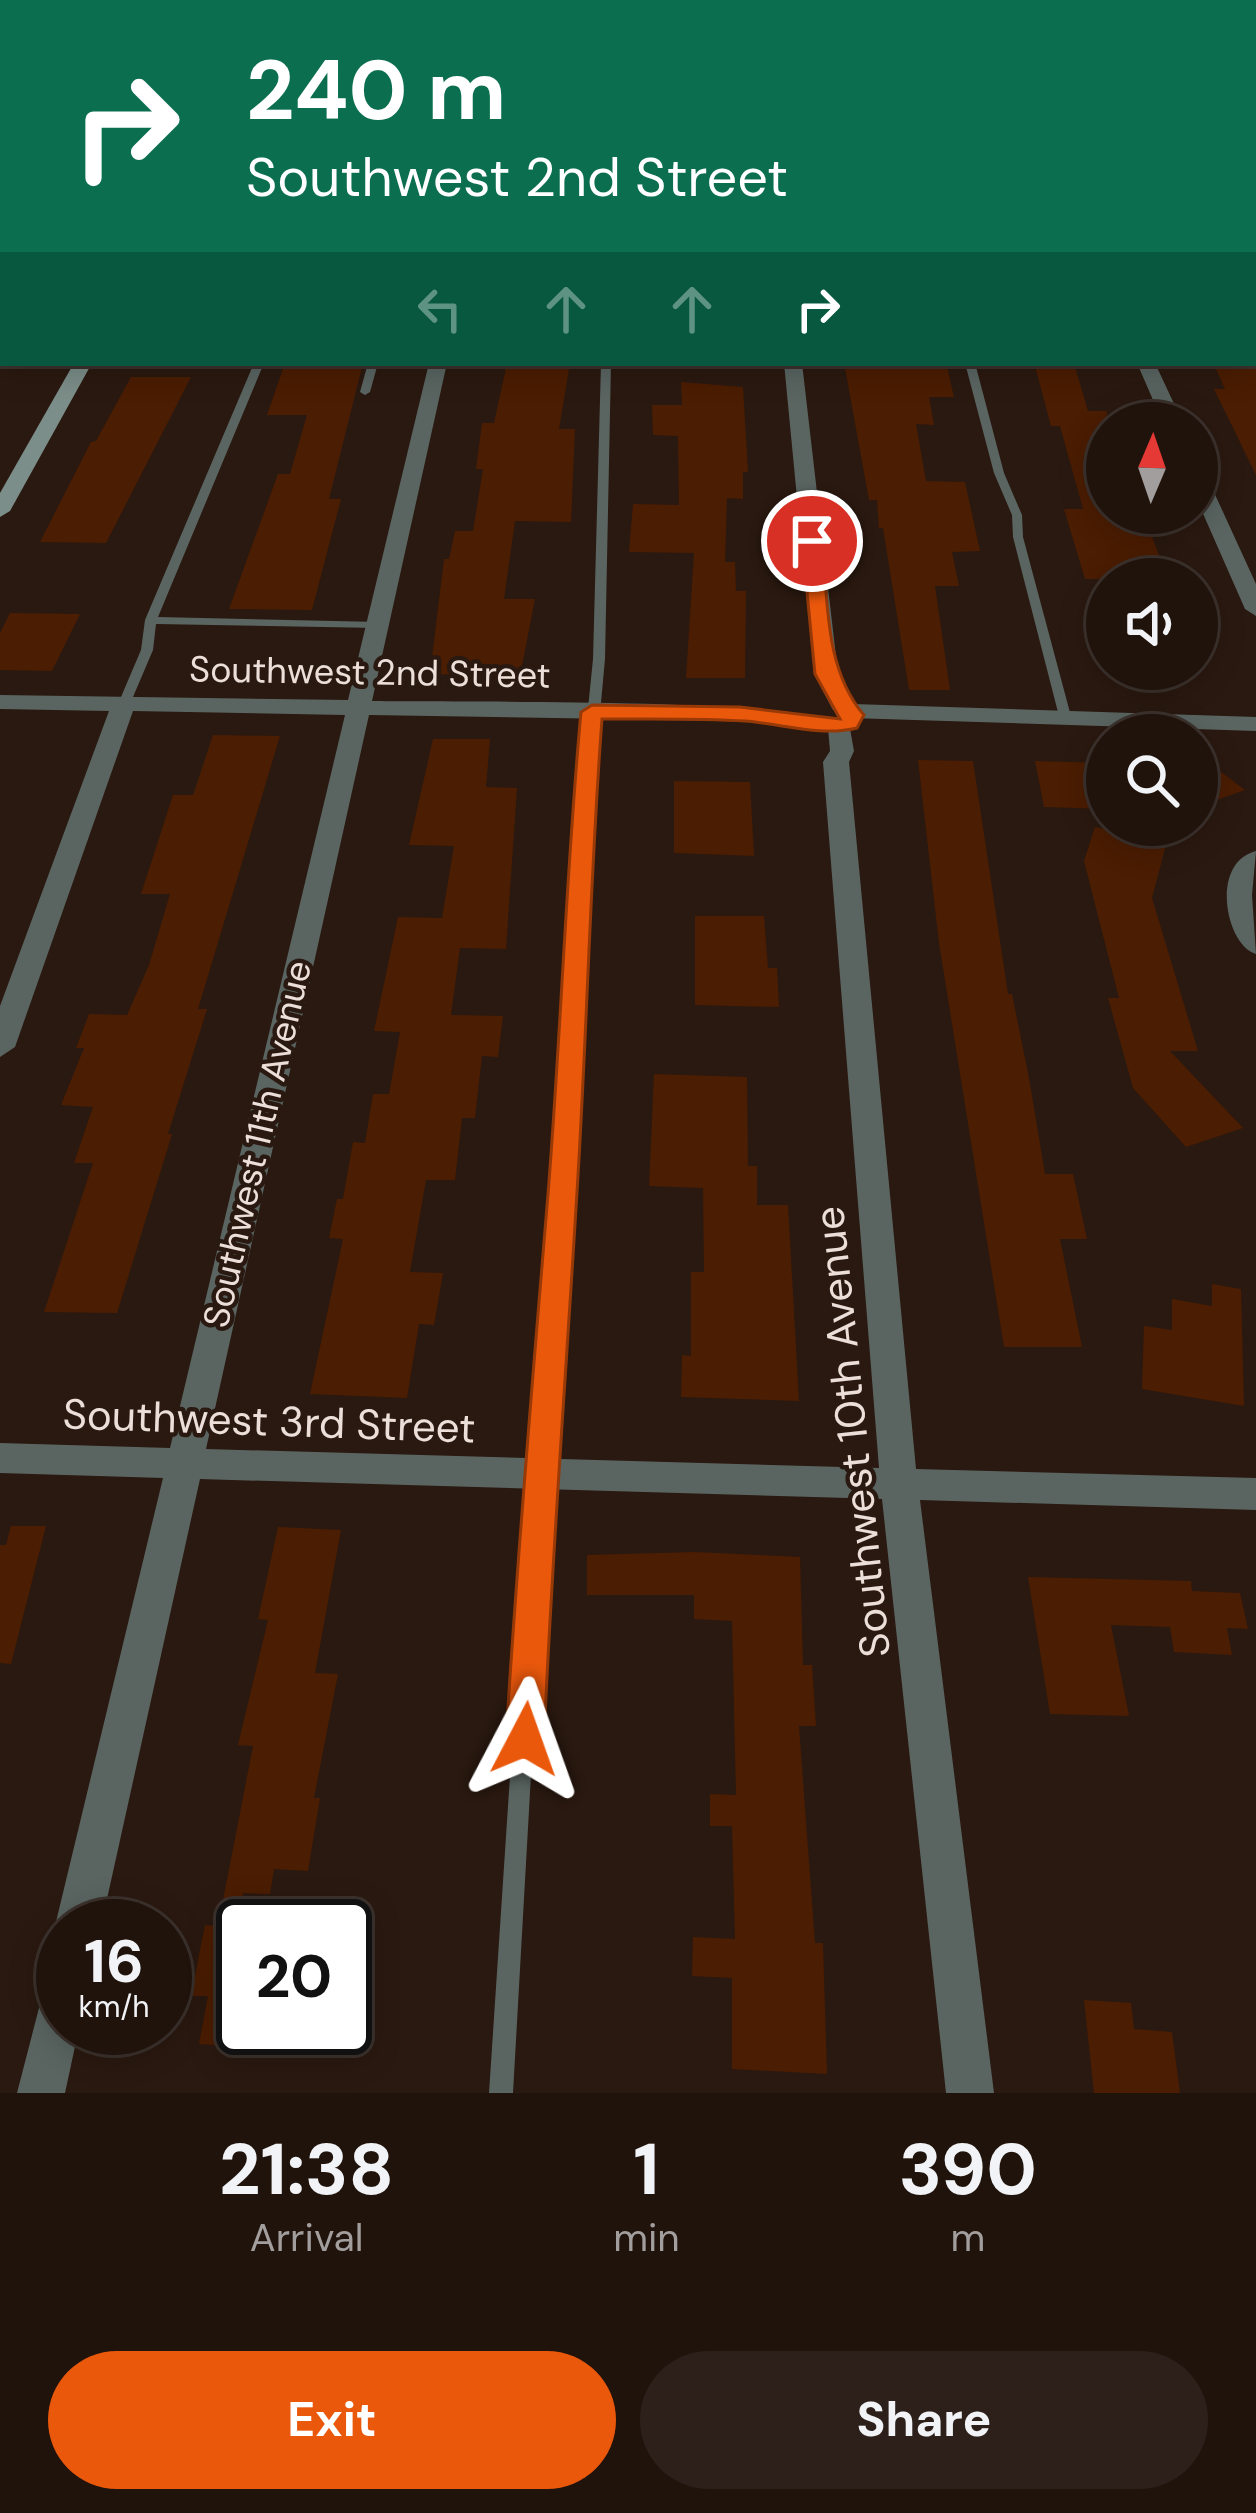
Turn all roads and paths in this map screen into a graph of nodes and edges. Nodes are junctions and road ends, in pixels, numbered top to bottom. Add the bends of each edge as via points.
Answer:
1 (81, 366) edge
2 (258, 366) edge
3 (372, 366) edge
4 (437, 366) edge
5 (606, 366) edge
6 (793, 366) edge
7 (971, 366) edge
8 (1147, 366) edge
9 (365, 392) dead end
10 (1164, 402) edge
11 (0, 511) edge
12 (1218, 524) edge
13 (1256, 609) edge
14 (151, 620) junction
15 (379, 626) junction
16 (0, 702) edge
17 (124, 704) junction
18 (360, 708) junction
19 (592, 712) junction
20 (1066, 720) junction
21 (830, 721) junction
22 (1256, 724) edge
23 (1256, 859) edge
24 (1256, 945) edge
25 (0, 1047) edge
26 (0, 1458) edge
27 (182, 1463) junction
28 (539, 1474) junction
29 (899, 1484) junction
30 (1256, 1494) edge
31 (84, 1899) edge
32 (49, 2055) edge
33 (40, 2093) edge
34 (501, 2093) edge
35 (970, 2093) edge

1 - 11 street
2 - 14 lane
3 - 9 lane
4 - 15 street, Southwest 11th Avenue
5 - 19 lane
6 - 21 street, Southwest 10th Avenue
7 - 20 lane
8 - 10 street
12 - 13 street
14 - 15 lane
14 - 17 lane via 148,650
15 - 18 street, Southwest 11th Avenue
16 - 17 street, Southwest 2nd Street
17 - 18 street, Southwest 2nd Street
17 - 25 street
18 - 19 street, Southwest 2nd Street
18 - 27 street, Southwest 11th Avenue
19 - 21 street, Southwest 2nd Street
19 - 28 lane
20 - 21 street, Southwest 2nd Street
20 - 22 street, Southwest 2nd Street
21 - 29 street, Southwest 10th Avenue
23 - 24 street via 1238,880 1238,895
26 - 27 street, Southwest 3rd Street
27 - 28 street, Southwest 3rd Street
27 - 31 street, Southwest 11th Avenue
28 - 29 street, Southwest 3rd Street
28 - 34 lane
29 - 30 street, Southwest 3rd Street
29 - 35 street, Southwest 10th Avenue
32 - 33 street

